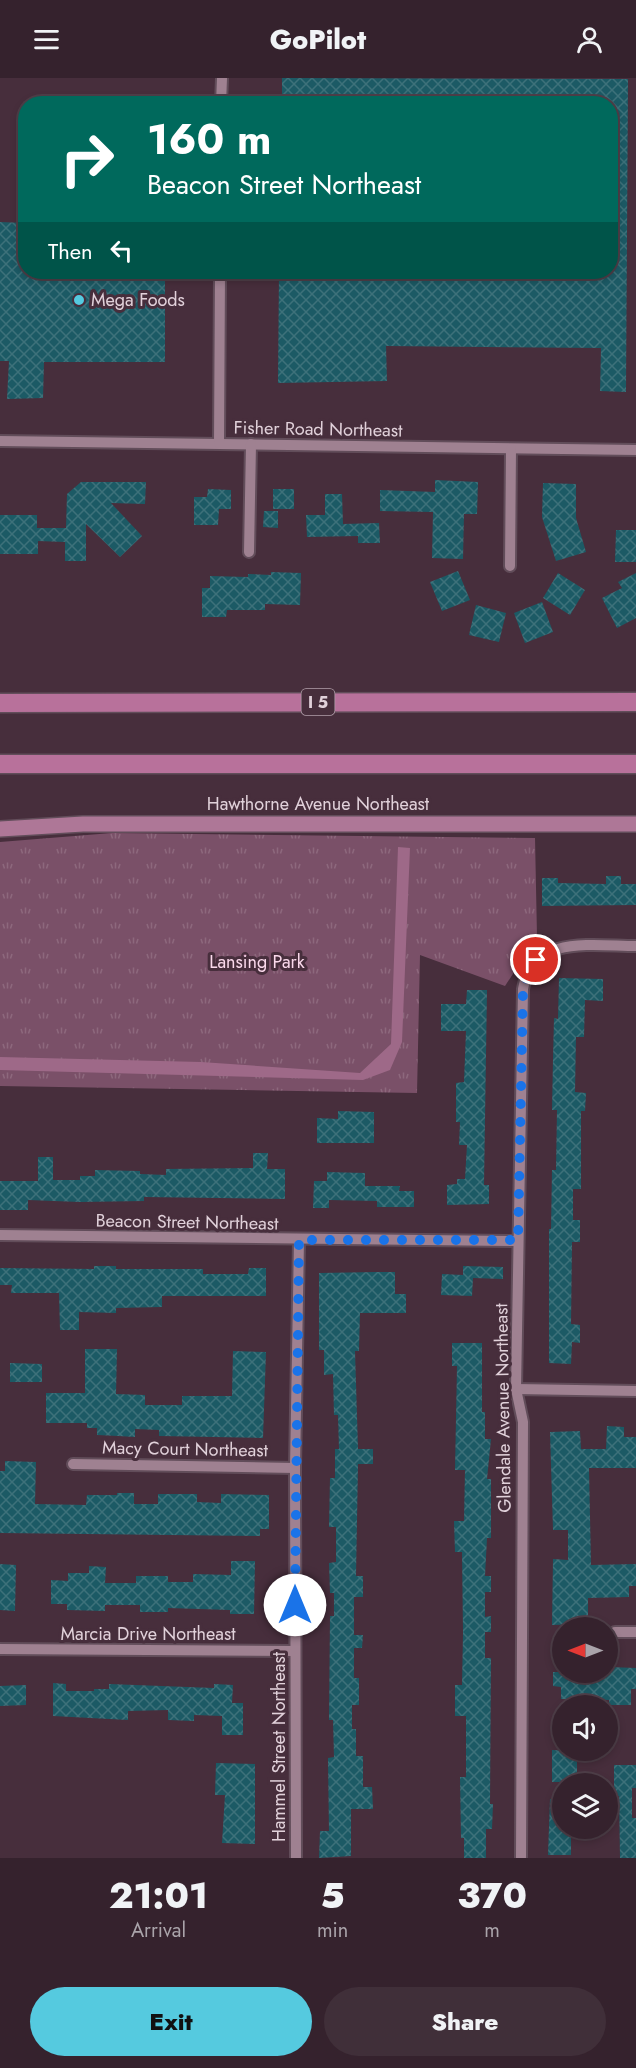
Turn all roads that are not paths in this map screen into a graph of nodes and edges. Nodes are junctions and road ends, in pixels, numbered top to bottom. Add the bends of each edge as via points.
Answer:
1 (222, 78) edge
2 (222, 96) edge
3 (220, 279) edge
4 (0, 441) edge
5 (219, 443) junction
6 (250, 444) junction
7 (511, 449) junction
8 (636, 450) edge
9 (249, 552) dead end
10 (510, 566) dead end
11 (636, 702) edge
12 (0, 703) edge
13 (0, 764) edge
14 (636, 764) edge
15 (636, 824) edge
16 (0, 829) edge
17 (636, 946) edge
18 (0, 1235) edge
19 (299, 1240) junction
20 (518, 1240) junction
21 (516, 1389) junction
22 (636, 1391) edge
23 (73, 1464) dead end
24 (295, 1468) junction
25 (618, 1632) edge
26 (636, 1632) edge
27 (0, 1649) edge
28 (295, 1651) junction
29 (296, 1858) edge
30 (521, 1858) edge

1 - 2 street
3 - 5 street
4 - 5 street, Fisher Road Northeast
5 - 6 street, Fisher Road Northeast
6 - 7 street, Fisher Road Northeast
6 - 9 street
7 - 8 street, Fisher Road Northeast
7 - 10 street
11 - 12 highway, I 5
13 - 14 highway
15 - 16 main road, Hawthorne Avenue Northeast via 83,824
17 - 20 street, Glendale Avenue Northeast via 570,946 553,950 536,960 529,970 523,989
18 - 19 street, Beacon Street Northeast
19 - 20 street, Beacon Street Northeast
19 - 24 street, Hammel Street Northeast
20 - 21 street, Glendale Avenue Northeast
21 - 22 street
21 - 30 street, Glendale Avenue Northeast via 523,1422
23 - 24 street, Macy Court Northeast
24 - 28 street, Hammel Street Northeast
25 - 26 street
27 - 28 street, Marcia Drive Northeast
28 - 29 street, Hammel Street Northeast

